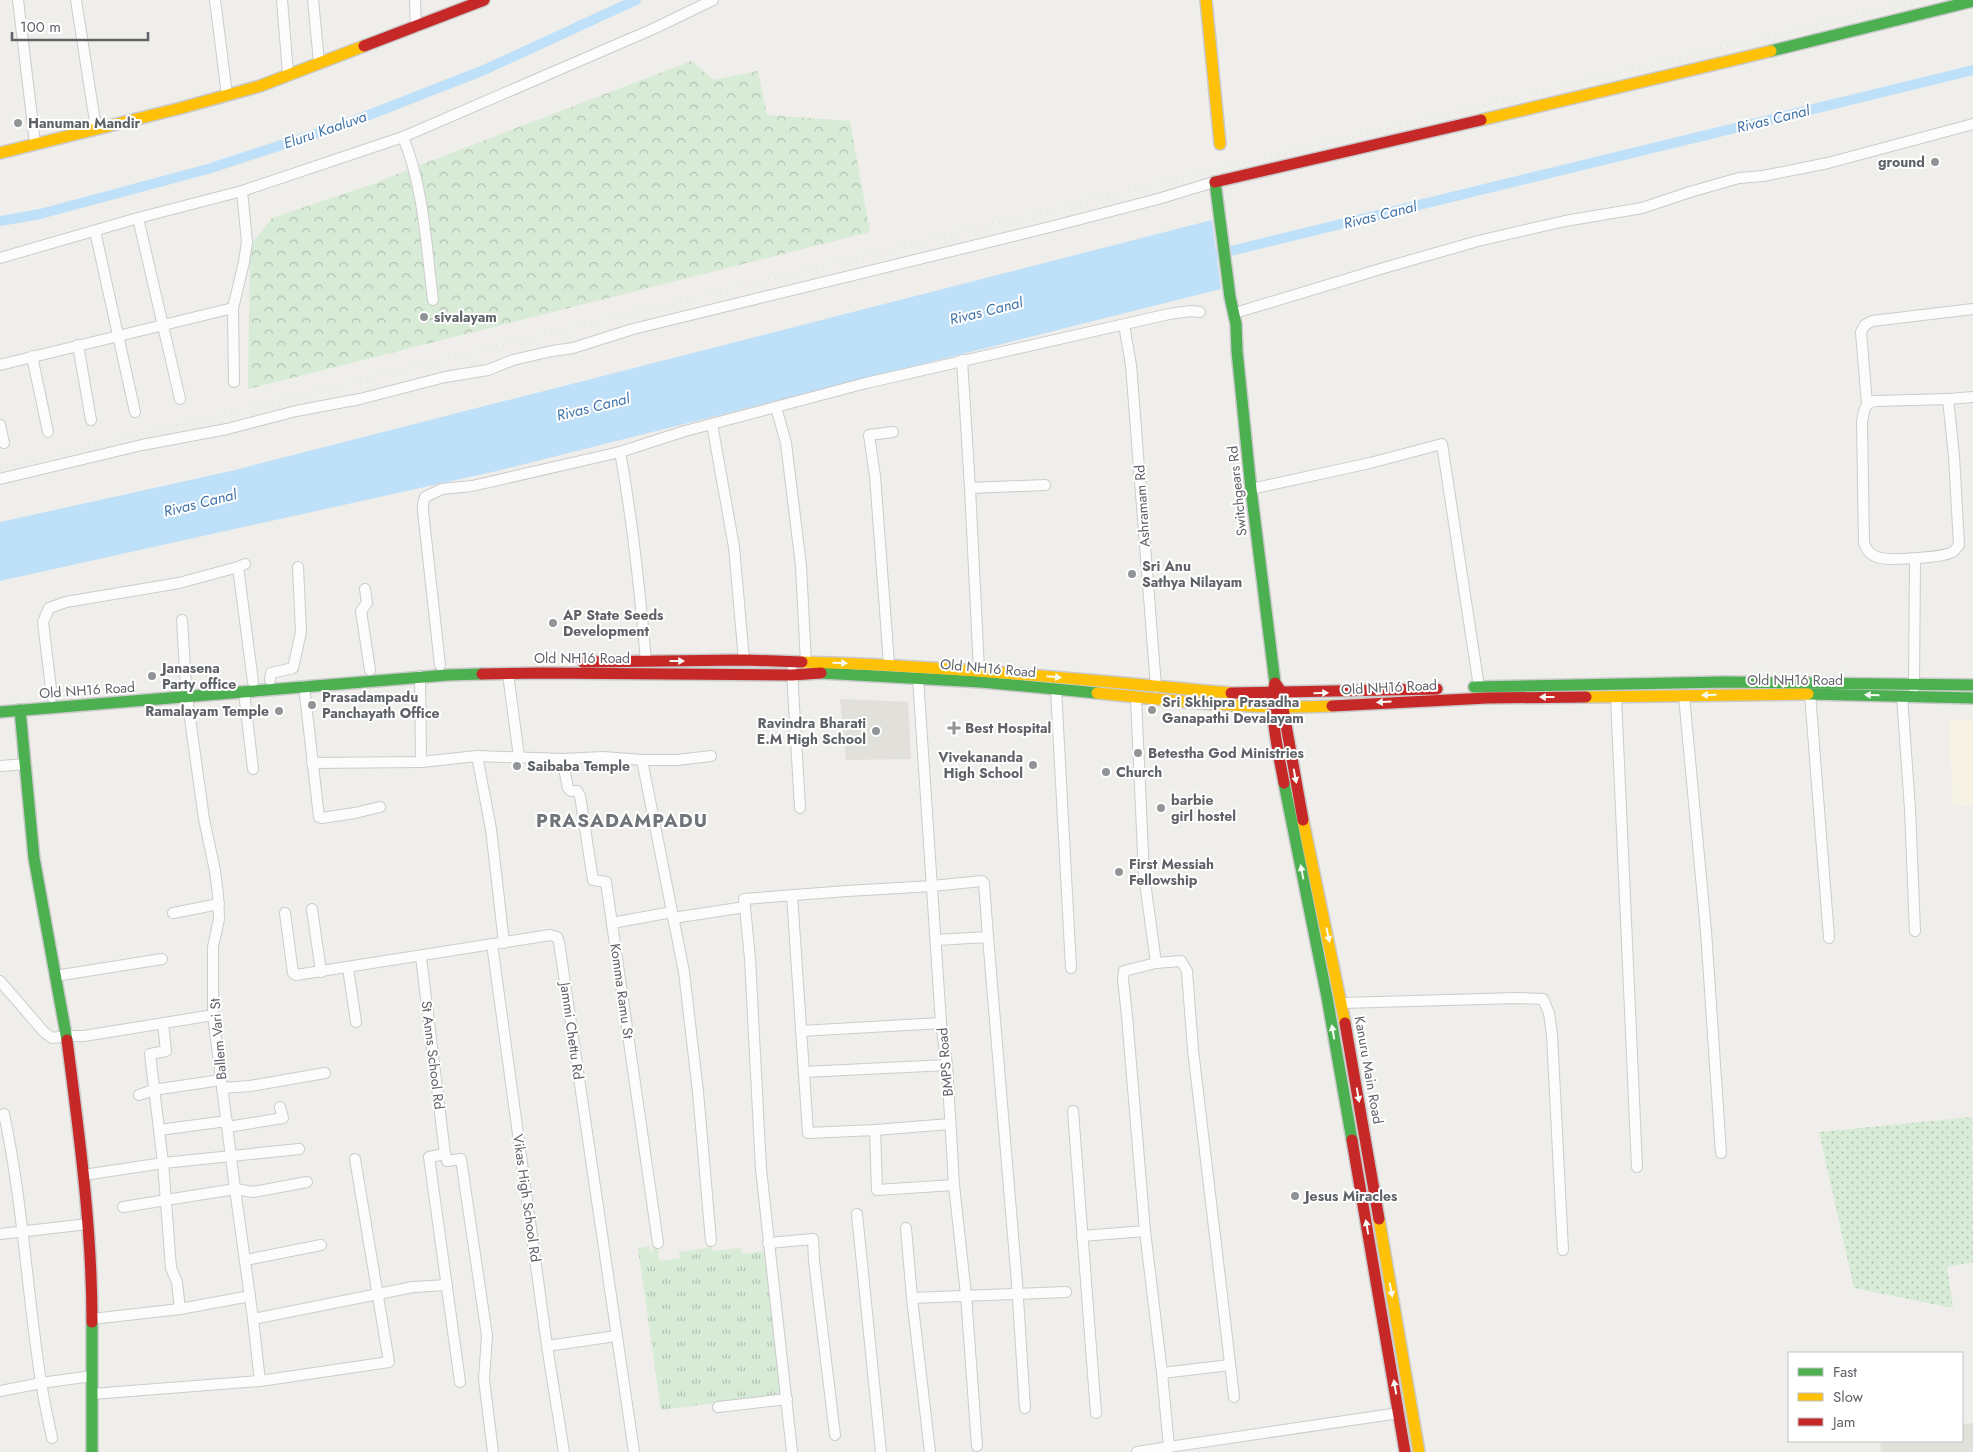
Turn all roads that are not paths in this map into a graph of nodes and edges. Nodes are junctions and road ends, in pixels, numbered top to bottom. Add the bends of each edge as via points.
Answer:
1 (18, 0) edge
2 (76, 0) edge
3 (215, 0) edge
4 (282, 0) edge
5 (313, 0) edge
6 (415, 0) edge
7 (484, 0) edge
8 (713, 0) edge
9 (1206, 0) edge
10 (1973, 1) edge
11 (455, 5) edge
12 (416, 27) junction
13 (319, 62) junction
14 (288, 74) junction
15 (227, 95) junction
16 (1973, 124) edge
17 (96, 128) junction
18 (403, 137) junction
19 (35, 143) junction
20 (1220, 144) dead end
21 (0, 152) edge
22 (1214, 182) junction
23 (242, 191) junction
24 (138, 218) junction
25 (95, 231) junction
26 (0, 258) edge
27 (433, 300) dead end
28 (233, 308) junction
29 (1973, 308) edge
30 (1200, 312) dead end
31 (1235, 313) junction
32 (163, 325) junction
33 (1124, 325) junction
34 (119, 335) junction
35 (78, 345) junction
36 (32, 356) junction
37 (962, 360) junction
38 (0, 365) edge
39 (234, 382) dead end
40 (1973, 397) edge
41 (180, 399) dead end
42 (1948, 399) junction
43 (1867, 404) junction
44 (776, 407) junction
45 (136, 412) dead end
46 (91, 420) dead end
47 (712, 424) junction
48 (0, 425) edge
49 (48, 432) dead end
50 (893, 432) dead end
51 (4, 443) dead end
52 (620, 452) junction
53 (0, 479) edge
54 (1045, 485) dead end
55 (970, 488) junction
56 (1251, 489) junction
57 (1915, 558) junction
58 (298, 567) dead end
59 (365, 589) dead end
60 (182, 620) dead end
61 (744, 660) junction
62 (646, 661) junction
63 (794, 662) junction
64 (806, 663) junction
65 (889, 664) junction
66 (440, 665) junction
67 (370, 670) junction
68 (979, 670) junction
69 (508, 674) junction
70 (792, 675) junction
71 (420, 676) junction
72 (918, 678) junction
73 (270, 680) junction
74 (253, 682) junction
75 (1914, 683) junction
76 (1973, 685) edge
77 (304, 686) junction
78 (1156, 687) junction
79 (1479, 687) junction
80 (1056, 689) junction
81 (1277, 690) junction
82 (186, 692) junction
83 (244, 692) junction
84 (1810, 694) junction
85 (1684, 696) junction
86 (1908, 696) junction
87 (52, 697) junction
88 (1616, 697) junction
89 (1136, 698) junction
90 (1973, 698) edge
91 (0, 702) edge
92 (1278, 707) junction
93 (20, 710) junction
94 (0, 712) edge
95 (477, 756) junction
96 (711, 756) dead end
97 (519, 757) junction
98 (562, 759) junction
99 (642, 760) junction
100 (421, 762) junction
101 (312, 763) junction
102 (26, 764) junction
103 (0, 766) edge
104 (253, 769) dead end
105 (380, 806) dead end
106 (800, 808) dead end
107 (932, 886) junction
108 (792, 895) junction
109 (218, 904) junction
110 (745, 907) junction
111 (312, 909) dead end
112 (173, 912) dead end
113 (285, 913) dead end
114 (672, 915) junction
115 (612, 923) junction
116 (1915, 931) dead end
117 (988, 937) junction
118 (1829, 938) dead end
119 (936, 940) junction
120 (504, 943) junction
121 (492, 944) junction
122 (421, 957) junction
123 (162, 959) dead end
124 (1156, 962) junction
125 (348, 968) junction
126 (1070, 968) dead end
127 (321, 972) junction
128 (55, 976) junction
129 (0, 981) edge
130 (1342, 1003) junction
131 (213, 1015) junction
132 (356, 1022) dead end
133 (941, 1023) junction
134 (163, 1024) junction
135 (801, 1030) junction
136 (68, 1036) junction
137 (947, 1065) junction
138 (804, 1072) junction
139 (325, 1073) dead end
140 (222, 1084) junction
141 (153, 1090) junction
142 (139, 1095) dead end
143 (280, 1108) dead end
144 (1073, 1111) dead end
145 (4, 1114) dead end
146 (228, 1124) junction
147 (950, 1124) junction
148 (159, 1130) junction
149 (875, 1130) junction
150 (299, 1149) dead end
151 (1722, 1152) dead end
152 (446, 1154) junction
153 (231, 1155) junction
154 (355, 1158) dead end
155 (163, 1163) junction
156 (1637, 1167) dead end
157 (84, 1175) junction
158 (307, 1182) dead end
159 (954, 1185) junction
160 (235, 1189) junction
161 (167, 1200) junction
162 (123, 1207) dead end
163 (857, 1214) dead end
164 (88, 1224) junction
165 (906, 1228) dead end
166 (1145, 1231) junction
167 (23, 1232) junction
168 (0, 1234) edge
169 (1082, 1236) junction
170 (711, 1241) dead end
171 (658, 1243) dead end
172 (768, 1243) junction
173 (321, 1245) dead end
174 (1563, 1250) dead end
175 (246, 1260) junction
176 (1387, 1263) junction
177 (1374, 1266) junction
178 (447, 1285) junction
179 (1066, 1292) dead end
180 (378, 1294) junction
181 (1018, 1294) junction
182 (966, 1295) junction
183 (250, 1296) junction
184 (912, 1298) junction
185 (180, 1309) junction
186 (92, 1319) junction
187 (253, 1319) junction
188 (616, 1336) junction
189 (547, 1346) junction
190 (1230, 1365) junction
191 (1162, 1373) junction
192 (92, 1376) junction
193 (260, 1381) junction
194 (460, 1382) dead end
195 (41, 1383) junction
196 (0, 1391) edge
197 (92, 1394) junction
198 (1234, 1397) dead end
199 (788, 1399) junction
200 (718, 1407) dead end
201 (1024, 1408) dead end
202 (1096, 1412) dead end
203 (1400, 1413) junction
204 (835, 1435) dead end
205 (52, 1438) dead end
206 (977, 1446) dead end
207 (1169, 1447) junction
208 (92, 1452) edge
209 (493, 1452) edge
210 (564, 1452) edge
211 (634, 1452) edge
212 (792, 1452) edge
213 (882, 1452) edge
214 (930, 1452) edge
215 (1137, 1452) edge
216 (1406, 1452) edge
217 (1419, 1452) edge

1 - 19 street
2 - 17 street
3 - 15 street
4 - 14 street
5 - 13 street
6 - 12 street
7 - 11 main road
8 - 18 street
9 - 20 main road
10 - 22 main road via 1685,73
11 - 12 main road
12 - 13 main road
13 - 14 main road
14 - 15 main road
15 - 17 main road
16 - 31 street via 1828,163 1740,178 1642,208 1478,241
17 - 19 main road
18 - 23 street
18 - 27 street via 413,161 418,186
19 - 21 main road
22 - 31 main road, Switchgears Rd
22 - 53 street via 1002,239 633,329 573,348 513,360 488,370 445,377
23 - 24 street
23 - 28 street via 247,242
24 - 25 street
24 - 32 street
25 - 26 street
25 - 34 street
28 - 32 street
28 - 39 street
29 - 43 street via 1888,318 1865,325 1861,332
30 - 33 street via 1170,314
31 - 56 main road, Switchgears Rd
32 - 34 street
32 - 41 street
33 - 37 street
33 - 78 street, Ashramam Rd via 1131,365
34 - 35 street
34 - 45 street
35 - 36 street
35 - 46 street
36 - 38 street
36 - 49 street
37 - 44 street
37 - 55 street
40 - 42 street
42 - 43 street via 1875,401
42 - 57 street via 1958,545 1955,551 1946,555
43 - 57 street via 1862,422 1864,543 1868,553 1878,558
44 - 47 street
44 - 64 street via 786,444 801,566
47 - 52 street
47 - 61 street via 734,546
48 - 51 street
50 - 65 street via 869,435
52 - 62 street via 631,510
52 - 66 street via 472,486 442,489 426,497 423,511
54 - 55 street
55 - 68 street
56 - 79 street via 1442,444
56 - 81 main road, Switchgears Rd
57 - 75 street
58 - 73 street via 302,632 293,668 271,673
59 - 67 street via 367,603 361,611
60 - 82 street, Ballem Vari St
62 -> 61 main road, Old NH16 Road
61 - 63 main road, Old NH16 Road
62 - 66 main road, Old NH16 Road
63 - 64 main road, Old NH16 Road
63 - 70 street
64 -> 65 main road, Old NH16 Road
65 - 68 main road, Old NH16 Road
66 - 67 main road, Old NH16 Road
67 - 73 main road, Old NH16 Road
68 -> 78 main road, Old NH16 Road
69 - 70 main road, Old NH16 Road
69 - 71 main road, Old NH16 Road
69 - 97 street
70 - 72 main road, Old NH16 Road
70 - 106 street
71 - 77 main road, Old NH16 Road
71 - 100 street
72 - 80 main road, Old NH16 Road
72 - 107 street, BMPS Road
73 - 74 main road, Old NH16 Road
74 - 82 main road, Old NH16 Road
74 - 87 street via 241,566 179,583 66,602 49,608 44,622
75 - 76 main road, Old NH16 Road
75 - 79 main road, Old NH16 Road
75 - 86 street
77 - 83 main road, Old NH16 Road
77 - 101 street
78 - 81 main road, Old NH16 Road via 1239,694
81 -> 79 main road, Old NH16 Road
80 - 89 main road, Old NH16 Road
80 - 126 street
81 - 92 main road, Kanuru Main Road
82 - 83 main road, Old NH16 Road
82 - 87 main road, Old NH16 Road
82 - 93 main road, Old NH16 Road
82 - 109 street, Ballem Vari St
83 - 104 street
84 -> 85 main road, Old NH16 Road
86 -> 84 main road, Old NH16 Road
84 - 118 street
85 - 88 main road, Old NH16 Road
85 - 151 street
86 - 90 main road, Old NH16 Road
86 - 116 street
87 - 91 main road, Old NH16 Road
88 -> 92 main road, Old NH16 Road via 1487,698
88 - 156 street
89 - 92 main road, Old NH16 Road
89 - 124 street via 1144,875
92 -> 130 main road, Kanuru Main Road
177 -> 92 main road, Kanuru Main Road via 1327,997 1284,783
93 - 94 main road, Old NH16 Road
93 - 102 main road
95 - 97 street
95 - 100 street
95 - 120 street via 491,829
96 - 99 street
97 - 98 street
98 - 99 street via 603,757
98 - 115 street, Komma Ramu St via 568,788 580,796 593,880 606,882
99 - 114 street
100 - 101 street
101 - 105 street via 319,816 322,818
102 - 103 street
102 - 128 main road via 34,858
107 - 108 street
107 - 117 street via 982,881
107 - 119 street, BMPS Road
108 - 110 street via 744,899
108 - 135 street
109 - 112 street
109 - 131 street, Ballem Vari St via 213,947
110 - 114 street
110 - 172 street
111 - 127 street
113 - 127 street, Jammi Chettu Rd via 293,973
114 - 115 street
114 - 170 street via 684,972
115 - 171 street, Komma Ramu St
117 - 119 street
117 - 181 street
119 - 133 street, BMPS Road
120 - 121 street, Jammi Chettu Rd
120 - 188 street, Jammi Chettu Rd via 550,934 557,936 560,942
121 - 122 street, Jammi Chettu Rd
121 - 189 street, Vikas High School Rd
122 - 125 street, Jammi Chettu Rd
122 - 152 street, St Anns School Rd
123 - 128 street
124 - 166 street via 1129,968 1124,971 1122,979
124 - 190 street via 1181,961 1187,971 1193,1050
125 - 127 street, Jammi Chettu Rd
125 - 132 street
128 - 136 main road
129 - 136 street via 44,1032 52,1038
130 - 174 street via 1543,1000 1549,1013 1552,1035
130 -> 176 main road, Kanuru Main Road
131 - 134 street
131 - 140 street, Ballem Vari St
133 - 135 street
133 - 137 street, BMPS Road
134 - 136 street
134 - 141 street via 166,1051 150,1054
135 - 138 street
136 - 157 main road
137 - 138 street
137 - 147 street, BMPS Road
138 - 149 street via 808,1133
139 - 140 street via 250,1086
140 - 141 street
140 - 146 street, Ballem Vari St
141 - 142 street
141 - 148 street
143 - 146 street via 283,1118
144 - 169 street
145 - 167 street
146 - 148 street
146 - 153 street, Ballem Vari St
147 - 149 street
147 - 159 street, BMPS Road
148 - 155 street
149 - 159 street via 877,1190
150 - 153 street
152 - 178 street via 429,1157
152 - 209 street via 447,1161 461,1159 488,1336 484,1379
153 - 155 street
153 - 160 street, Ballem Vari St
154 - 180 street
155 - 157 street
155 - 161 street
157 - 164 main road
158 - 160 street via 253,1192
159 - 182 street, BMPS Road
160 - 161 street
160 - 175 street, Ballem Vari St
161 - 162 street
161 - 185 street via 171,1268 177,1282
163 - 213 street
164 - 167 street
164 - 186 main road
165 - 184 street
166 - 169 street
166 - 191 street
167 - 168 street
167 - 195 street
169 - 202 street
172 - 199 street
172 - 204 street via 813,1239
173 - 175 street
175 - 183 street, Ballem Vari St
176 - 177 main road
176 -> 217 main road, Kanuru Main Road
203 -> 177 main road, Kanuru Main Road
178 - 180 street
178 - 194 street
179 - 181 street
180 - 187 street
180 - 193 street via 389,1362
181 - 182 street
181 - 201 street
182 - 184 street
182 - 206 street, BMPS Road
183 - 185 street
183 - 187 street, Ballem Vari St
184 - 214 street
185 - 186 street
186 - 192 main road
187 - 193 street, Ballem Vari St
188 - 189 street
188 - 211 street, Jammi Chettu Rd
189 - 210 street, Vikas High School Rd
190 - 191 street
190 - 198 street
191 - 207 street
192 - 195 street
192 - 197 main road
193 - 197 street
195 - 196 street
195 - 205 street
197 - 208 main road
199 - 200 street
199 - 212 street
203 - 207 street
203 - 216 main road, Kanuru Main Road
207 - 215 street

